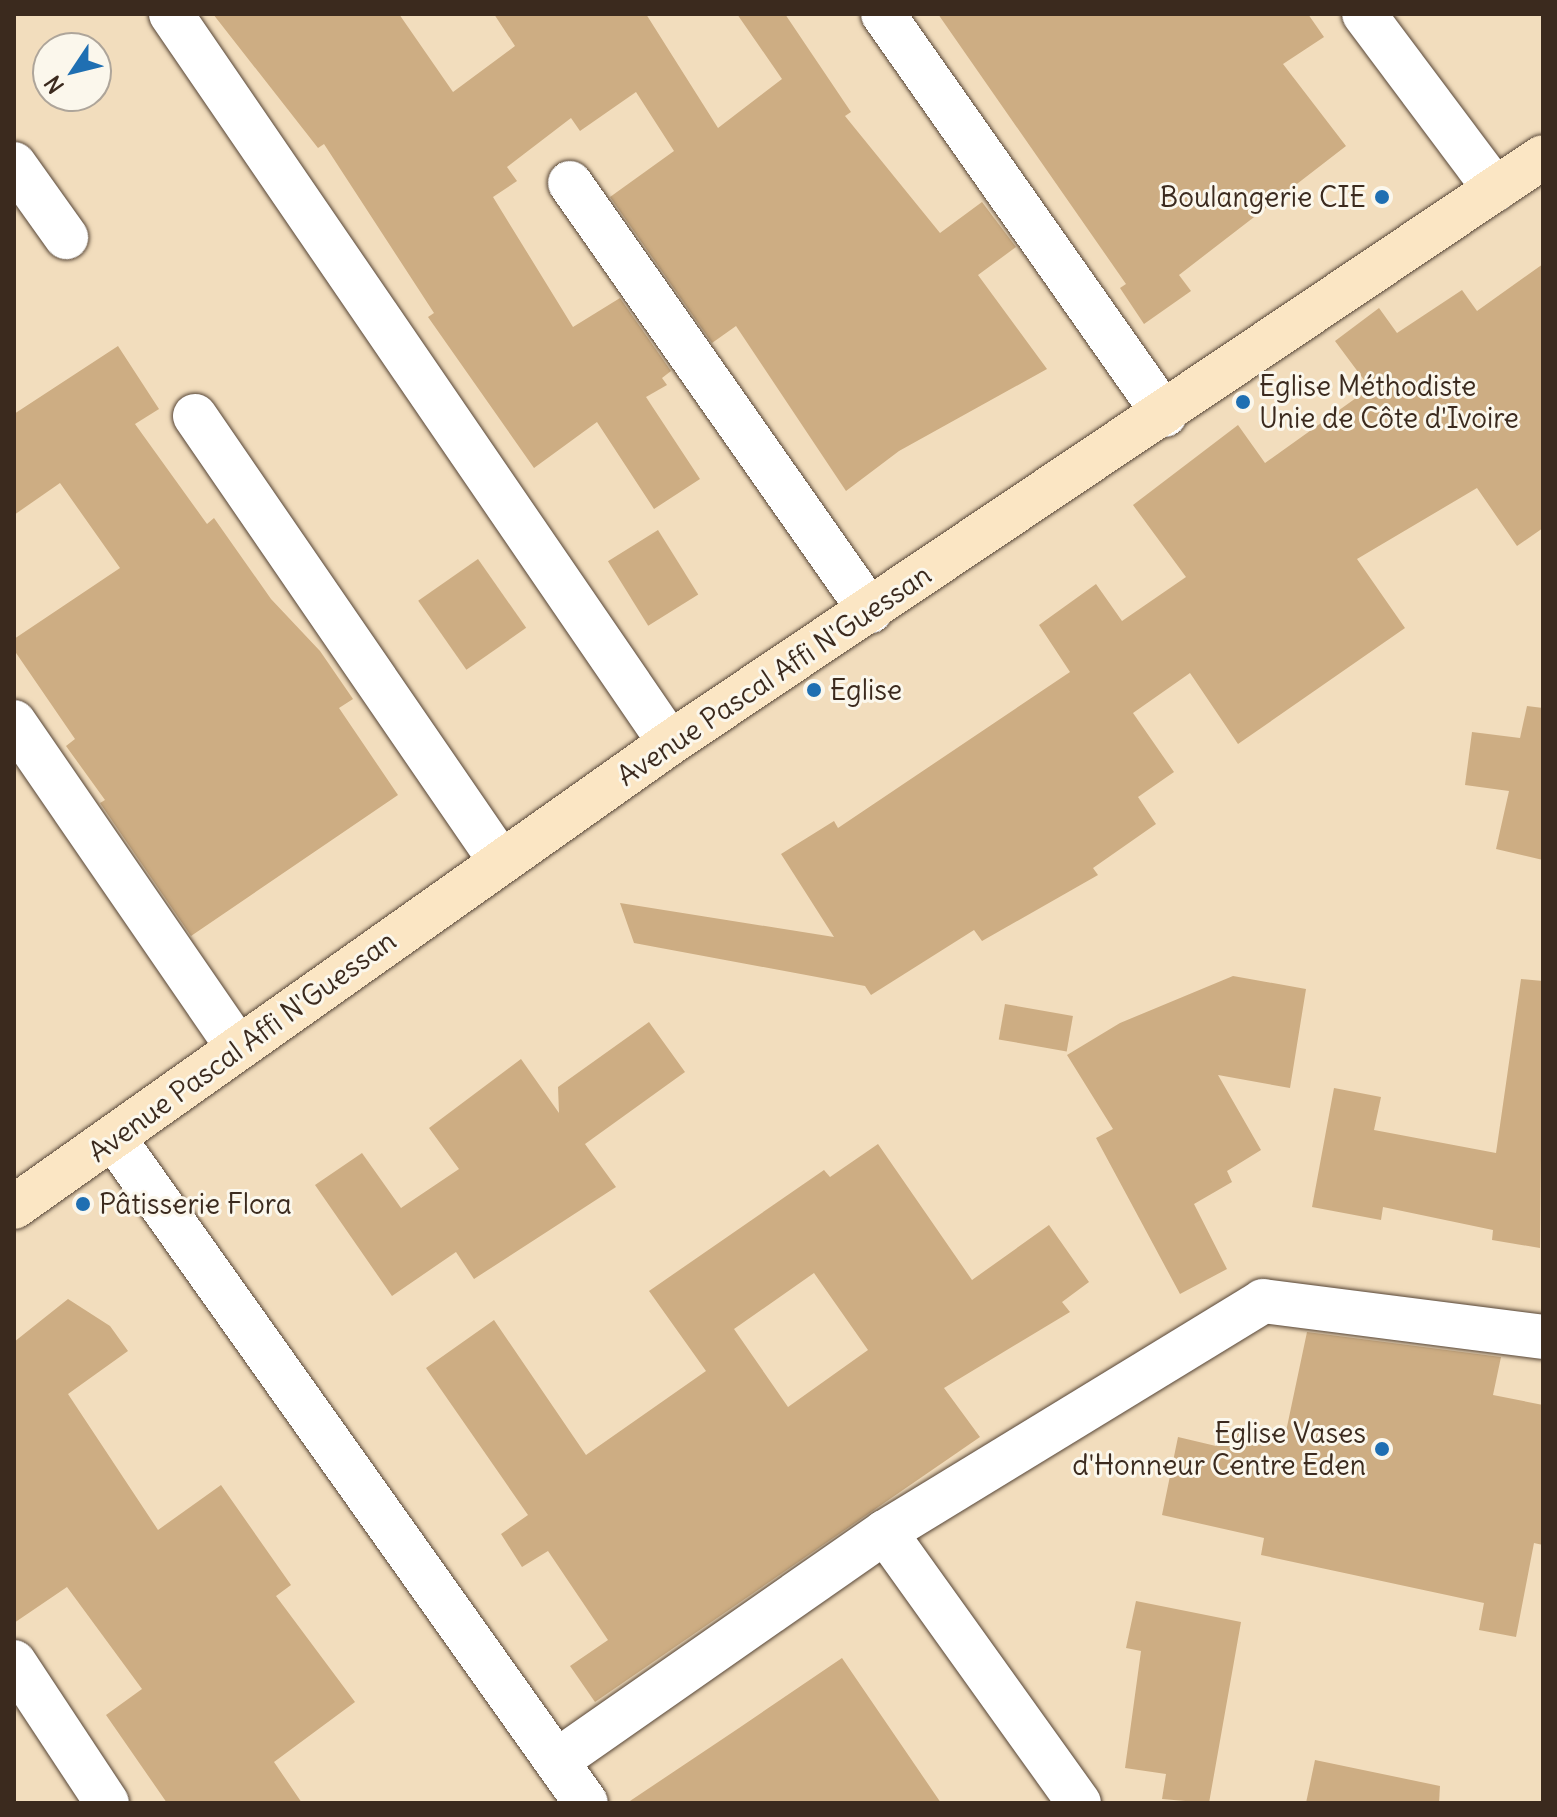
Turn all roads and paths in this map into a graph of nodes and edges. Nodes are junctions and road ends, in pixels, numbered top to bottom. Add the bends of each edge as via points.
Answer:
1 (171, 14) edge
2 (883, 14) edge
3 (1364, 14) edge
4 (1543, 157) edge
5 (14, 164) edge
6 (570, 183) dead end
7 (1495, 189) junction
8 (66, 237) dead end
9 (1165, 415) junction
10 (195, 416) dead end
11 (870, 611) junction
12 (14, 722) edge
13 (670, 743) junction
14 (501, 862) junction
15 (237, 1046) junction
16 (115, 1140) junction
17 (14, 1207) edge
18 (1543, 1337) edge
19 (885, 1532) junction
20 (14, 1662) edge
21 (558, 1760) junction
22 (107, 1803) edge
23 (586, 1803) edge
24 (1079, 1803) edge

1 - 13 street
2 - 9 street
3 - 7 street
4 - 7 street, Avenue Pascal Affi N'Guessan
5 - 8 street
6 - 11 street
7 - 9 street, Avenue Pascal Affi N'Guessan
9 - 11 street, Avenue Pascal Affi N'Guessan
10 - 14 street
11 - 13 street, Avenue Pascal Affi N'Guessan
12 - 15 street
13 - 14 street, Avenue Pascal Affi N'Guessan
14 - 15 street, Avenue Pascal Affi N'Guessan
15 - 16 street, Avenue Pascal Affi N'Guessan
16 - 17 street, Avenue Pascal Affi N'Guessan
16 - 21 street
18 - 19 street via 1263,1301
19 - 21 street
19 - 24 street
20 - 22 street
21 - 23 street

